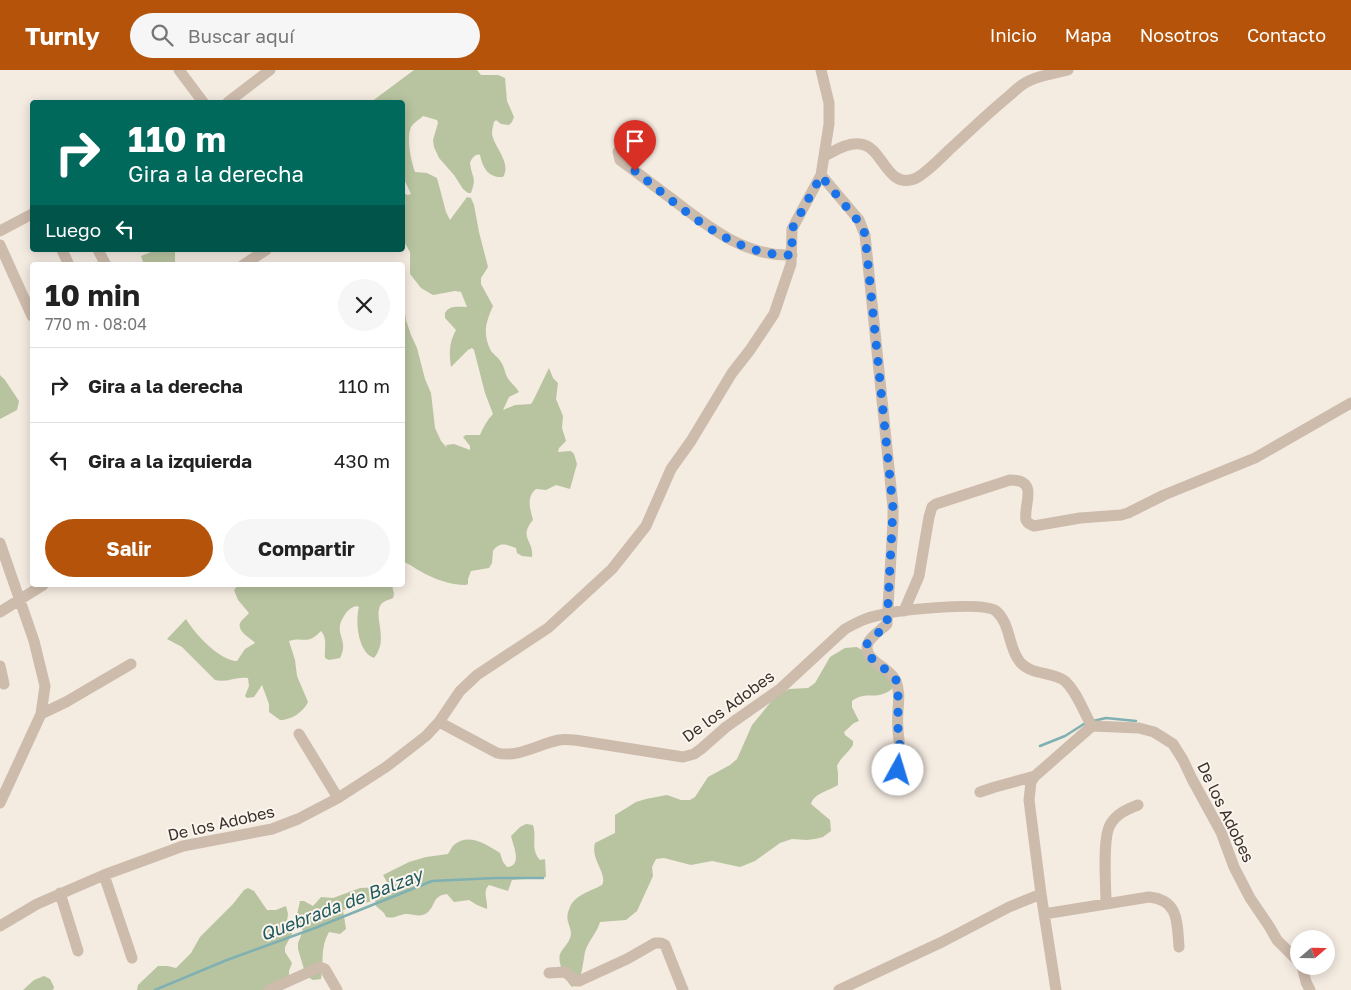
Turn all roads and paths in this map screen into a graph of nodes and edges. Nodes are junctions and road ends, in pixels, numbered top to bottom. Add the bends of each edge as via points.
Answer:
1 (179, 70) edge
2 (270, 70) edge
3 (821, 70) edge
4 (1068, 70) edge
5 (202, 100) edge
6 (231, 100) edge
7 (628, 134) dead end
8 (824, 156) junction
9 (821, 176) junction
10 (30, 215) edge
11 (0, 230) edge
12 (0, 246) edge
13 (263, 252) edge
14 (792, 255) junction
15 (248, 262) edge
16 (30, 312) edge
17 (1351, 403) edge
18 (0, 543) edge
19 (40, 587) edge
20 (20, 599) junction
21 (904, 611) junction
22 (0, 612) edge
23 (887, 613) junction
24 (131, 664) dead end
25 (0, 666) edge
26 (4, 684) dead end
27 (41, 714) junction
28 (1090, 721) junction
29 (439, 722) junction
30 (299, 734) dead end
31 (893, 776) dead end
32 (1035, 776) junction
33 (980, 792) dead end
34 (338, 798) junction
35 (0, 803) edge
36 (1138, 805) dead end
37 (104, 875) junction
38 (60, 893) junction
39 (1041, 894) junction
40 (1106, 904) junction
41 (1044, 914) junction
42 (0, 926) edge
43 (1179, 947) dead end
44 (78, 951) dead end
45 (1290, 953) edge
46 (132, 958) dead end
47 (549, 973) dead end
48 (1304, 975) edge
49 (269, 990) edge
50 (337, 990) edge
51 (683, 990) edge
52 (839, 990) edge
53 (1056, 990) edge
54 (1310, 990) edge

1 - 5 street
2 - 6 street
3 - 8 street via 829,103
4 - 8 street via 1024,84 914,179 895,177 872,148 860,144 842,147
7 - 14 street via 618,152 620,160 694,216 740,245 768,253
8 - 9 street
9 - 14 street via 792,229
9 - 23 street via 859,220 865,235 893,508
10 - 11 street
12 - 16 street
13 - 15 street
14 - 29 street via 774,314 671,469 646,526 612,569 548,628 477,674
17 - 21 street via 1255,458 1120,515 1034,526 1028,524 1028,489 1017,480 936,504 929,517 919,576
18 - 20 street
19 - 20 street
20 - 22 street
20 - 27 street via 45,686
21 - 23 street, De los Adobes
21 - 28 street, De los Adobes via 990,608 1004,621 1020,663 1064,681
23 - 29 street, De los Adobes via 845,629 780,689 694,754 682,757 575,740 560,740 505,755
23 - 31 street via 887,624 867,644 867,649 870,657 896,680 900,753 898,770
24 - 27 street
25 - 26 street
27 - 35 street
28 - 32 street
28 - 45 street, De los Adobes via 1154,732 1173,744 1221,832 1250,898 1277,940
29 - 34 street, De los Adobes via 386,767
30 - 34 street
32 - 33 street
32 - 39 street via 1029,800
34 - 37 street, De los Adobes via 272,829 183,846
36 - 40 street via 1118,815 1109,826 1106,837
37 - 38 street, De los Adobes
37 - 46 street
38 - 42 street, De los Adobes
38 - 44 street
39 - 41 street
39 - 52 street
40 - 41 street
40 - 43 street via 1149,897 1172,906
41 - 53 street
47 - 51 street via 565,972 579,981 661,943 665,945
48 - 54 street
49 - 50 street via 320,967

